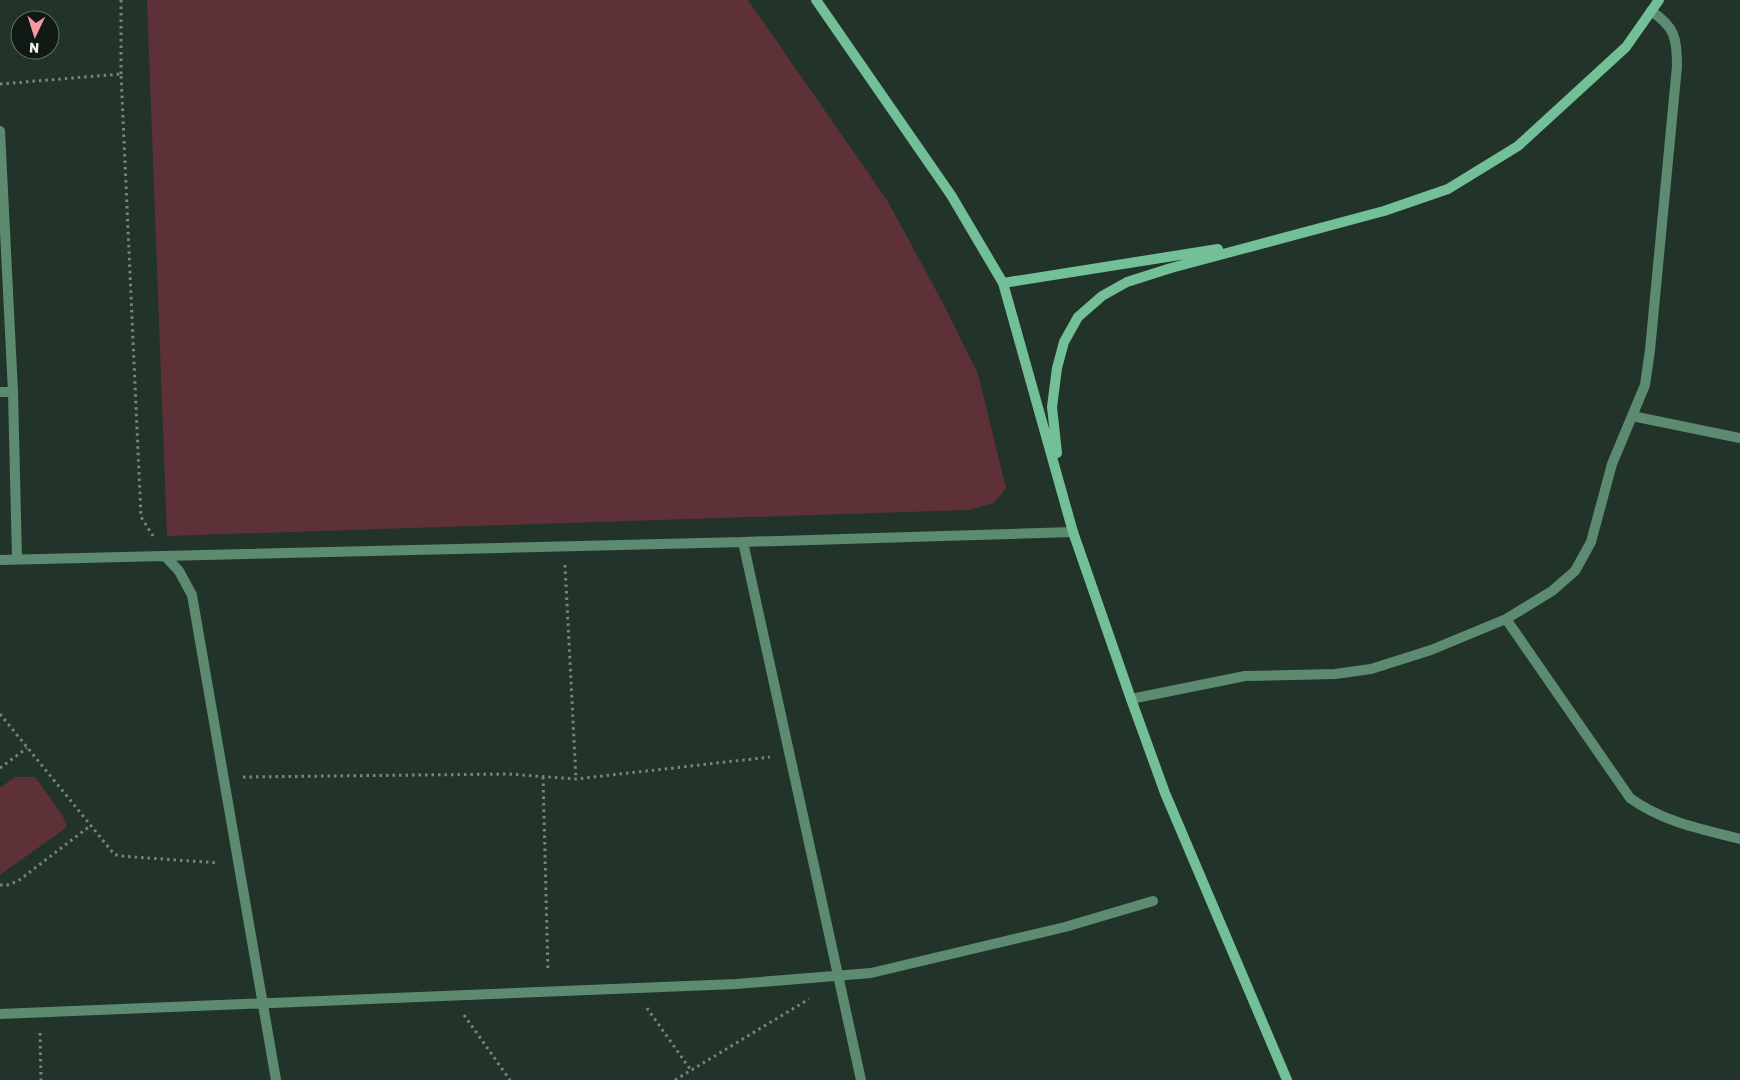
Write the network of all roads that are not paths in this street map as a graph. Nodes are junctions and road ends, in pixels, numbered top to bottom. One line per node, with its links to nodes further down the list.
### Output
1 (816, 0): 6 (street)
2 (1659, 0): 3 (street)
3 (1651, 11): 5 (street); 9 (street)
4 (0, 131): 8 (street)
5 (1271, 241): 6 (street); 11 (street)
6 (1003, 283): 11 (street)
7 (0, 392): 8 (street)
8 (13, 392): 15 (street)
9 (1632, 416): 10 (street); 17 (street)
10 (1740, 438)
11 (1060, 478): 12 (street)
12 (1073, 532): 13 (street); 18 (street)
13 (743, 542): 14 (street); 21 (street)
14 (165, 556): 15 (street); 22 (street)
15 (16, 559): 16 (street)
16 (0, 560)
17 (1506, 619): 18 (street); 19 (street)
18 (1131, 698): 26 (street)
19 (1740, 839)
20 (1153, 901): 21 (street)
21 (838, 977): 22 (street); 25 (street)
22 (263, 1002): 23 (street); 24 (street)
23 (0, 1014)
24 (276, 1080)
25 (860, 1080)
26 (1287, 1080)

